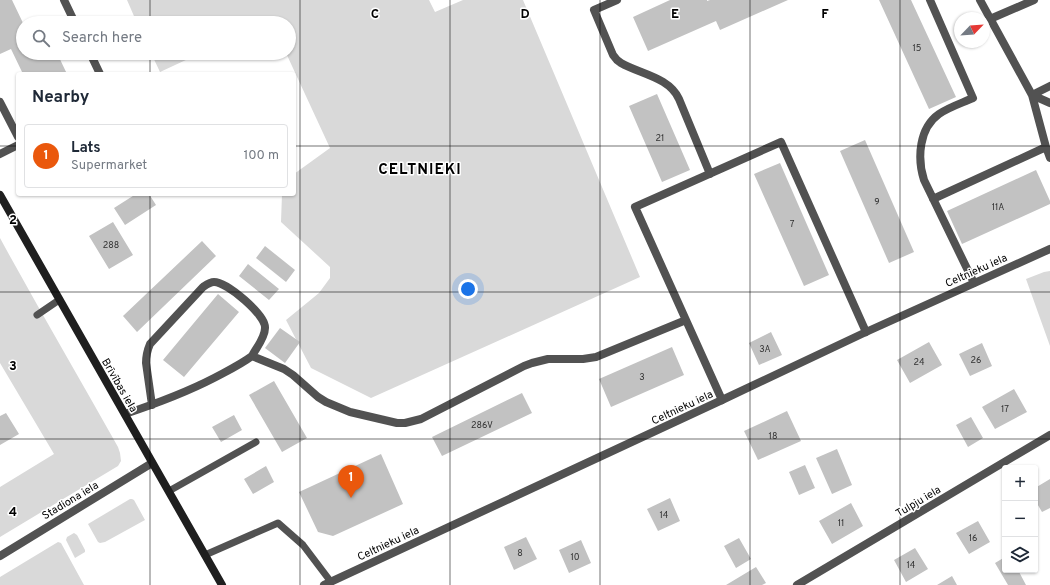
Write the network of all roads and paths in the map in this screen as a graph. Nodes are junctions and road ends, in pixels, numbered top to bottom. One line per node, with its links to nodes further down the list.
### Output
1 (64, 0): 7 (street)
2 (617, 0): 19 (street)
3 (930, 0): 21 (street)
4 (980, 0): 6 (street)
5 (1034, 0): 8 (street)
6 (986, 12)
7 (72, 16)
8 (990, 19): 12 (street)
9 (93, 60): 10 (street)
10 (99, 72)
11 (1050, 86): 12 (street)
12 (1032, 94): 14 (street); 18 (street)
13 (0, 102): 15 (street)
14 (1050, 103)
15 (16, 133)
16 (16, 146): 17 (street)
17 (0, 154)
18 (1049, 154): 21 (street)
19 (710, 174): 26 (street); 27 (street)
20 (0, 195): 24 (main road, Brīvības iela)
21 (933, 199): 23 (street)
22 (1050, 249): 23 (street, Celtnieku iela)
23 (974, 283): 27 (street, Celtnieku iela)
24 (59, 300): 25 (lane); 31 (main road, Brīvības iela)
25 (37, 315)
26 (686, 320): 28 (street); 29 (street)
27 (866, 332): 29 (street, Celtnieku iela)
28 (252, 356): 30 (street); 30 (street)
29 (722, 400): 38 (street, Celtnieku iela)
30 (152, 405): 31 (street)
31 (125, 414): 34 (main road, Brīvības iela)
32 (1050, 435): 40 (street, Tulpju iela)
33 (256, 442): 35 (lane)
34 (152, 462): 35 (main road, Brīvības iela); 37 (street, Stadiona iela)
35 (169, 491): 36 (main road, Brīvības iela)
36 (205, 555): 38 (lane); 39 (main road, Brīvības iela)
37 (0, 556)
38 (327, 583)
39 (222, 585)
40 (797, 585)

